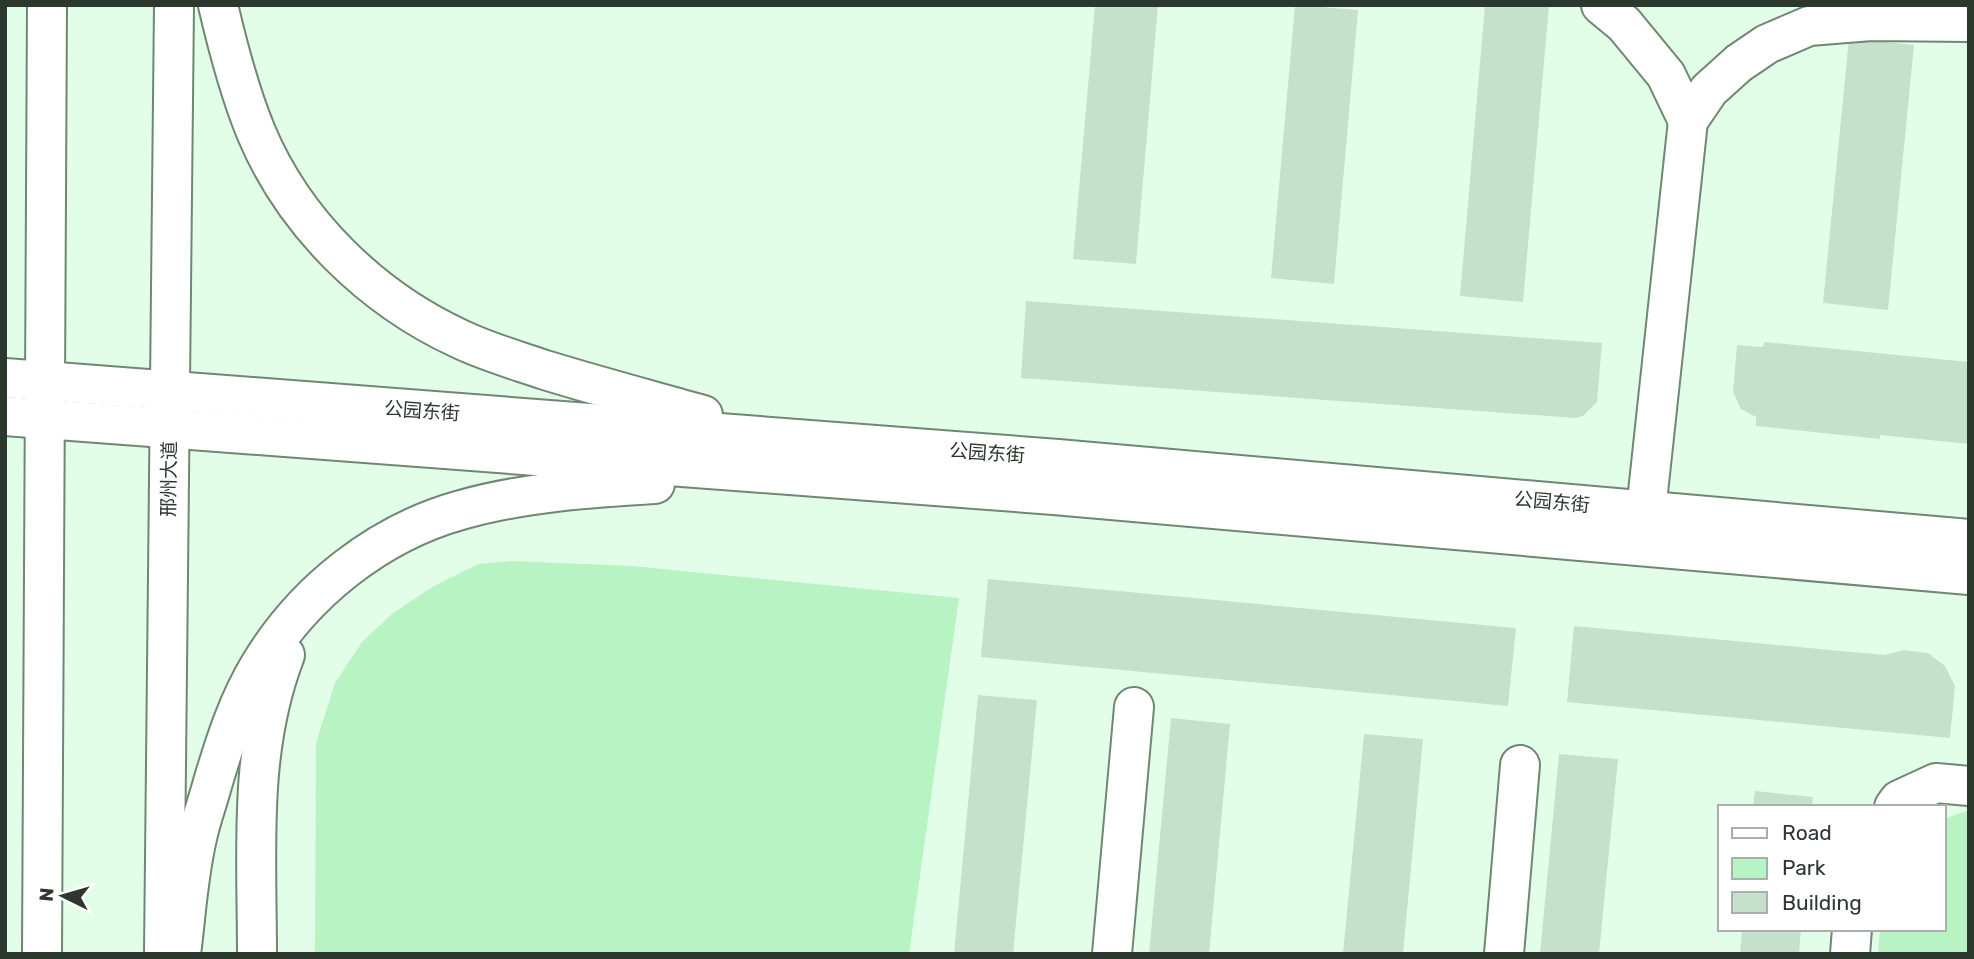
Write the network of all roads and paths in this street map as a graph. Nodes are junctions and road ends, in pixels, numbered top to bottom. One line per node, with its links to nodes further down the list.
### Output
1 (47, 5): 8 (street)
2 (174, 5): 9 (street, 邢州大道)
3 (218, 5): 11 (street)
4 (1601, 5): 6 (street)
5 (1969, 22): 6 (street)
6 (1688, 121): 13 (street)
7 (5, 378): 8 (street, 公园东街)
8 (45, 400): 9 (street, 公园东街); 10 (street, 公园东街); 22 (street)
9 (170, 410): 11 (street, 公园东街); 12 (street, 公园东街); 23 (street, 邢州大道)
10 (5, 416)
11 (782, 438): 13 (street, 公园东街)
12 (793, 475): 15 (street, 公园东街); 16 (street)
13 (1646, 511): 14 (street, 公园东街)
14 (1969, 539)
15 (1969, 575)
16 (302, 610): 24 (street); 25 (street)
17 (1134, 706): 26 (street)
18 (1520, 765): 27 (street)
19 (1969, 786): 20 (street)
20 (1895, 805)
21 (1852, 931): 28 (street)
22 (42, 954)
23 (164, 954)
24 (181, 954)
25 (257, 954)
26 (1112, 954)
27 (1504, 954)
28 (1850, 954)

